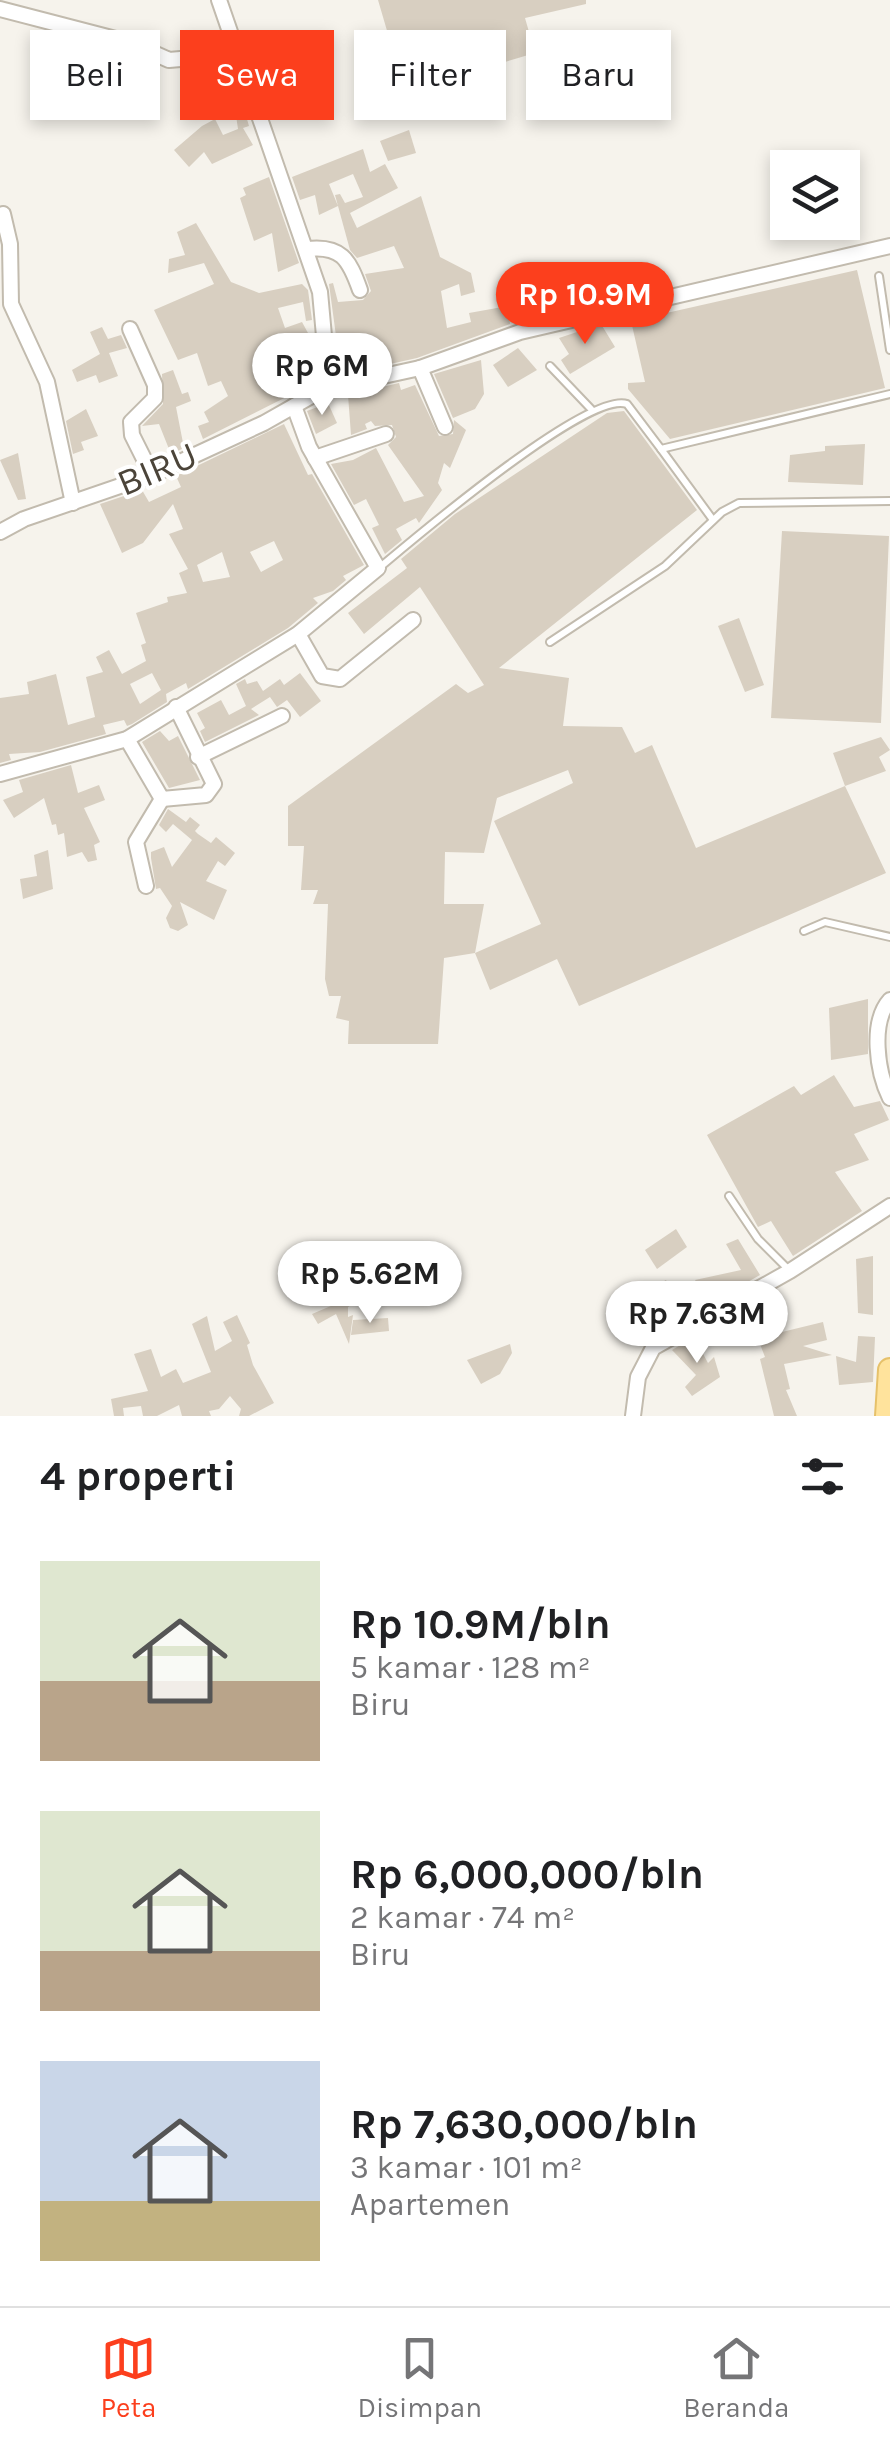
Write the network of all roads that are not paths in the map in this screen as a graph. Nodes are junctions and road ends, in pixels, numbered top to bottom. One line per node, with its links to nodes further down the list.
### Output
1 (219, 0): 3 (street)
2 (0, 9): 4 (street)
3 (230, 30)
4 (180, 59)
5 (261, 120): 8 (street)
6 (3, 214): 26 (street)
7 (890, 246): 15 (street, BIRU)
8 (307, 249): 10 (street); 16 (street)
9 (879, 276): 11 (lane)
10 (360, 290)
11 (887, 312): 13 (lane)
12 (130, 329): 24 (street)
13 (890, 350)
14 (550, 366): 19 (lane)
15 (420, 368): 16 (street, BIRU); 20 (street)
16 (324, 389): 18 (street, BIRU)
17 (890, 394): 22 (lane)
18 (294, 406): 23 (street); 24 (street, BIRU)
19 (591, 410): 22 (lane); 29 (lane)
20 (444, 428)
21 (386, 434): 23 (street)
22 (661, 449): 27 (lane)
23 (315, 458): 29 (street)
24 (152, 475): 26 (street, BIRU)
25 (890, 501): 27 (lane)
26 (73, 503): 28 (street, BIRU)
27 (713, 520): 32 (lane)
28 (0, 532)
29 (378, 568): 31 (street)
30 (413, 620): 31 (street)
31 (298, 634): 33 (street)
32 (550, 642)
33 (176, 707): 35 (street); 36 (street)
34 (282, 716): 36 (street)
35 (128, 739): 37 (street); 38 (street)
36 (198, 757): 38 (street)
37 (0, 774)
38 (162, 799): 39 (street)
39 (146, 886)
40 (804, 931): 41 (lane)
41 (890, 937)
42 (890, 1000): 43 (street)
43 (890, 1098)
44 (729, 1196): 46 (lane)
45 (890, 1206): 46 (street)
46 (790, 1270): 48 (street)
47 (890, 1383): 49 (main road)
48 (633, 1416)
49 (887, 1416)

